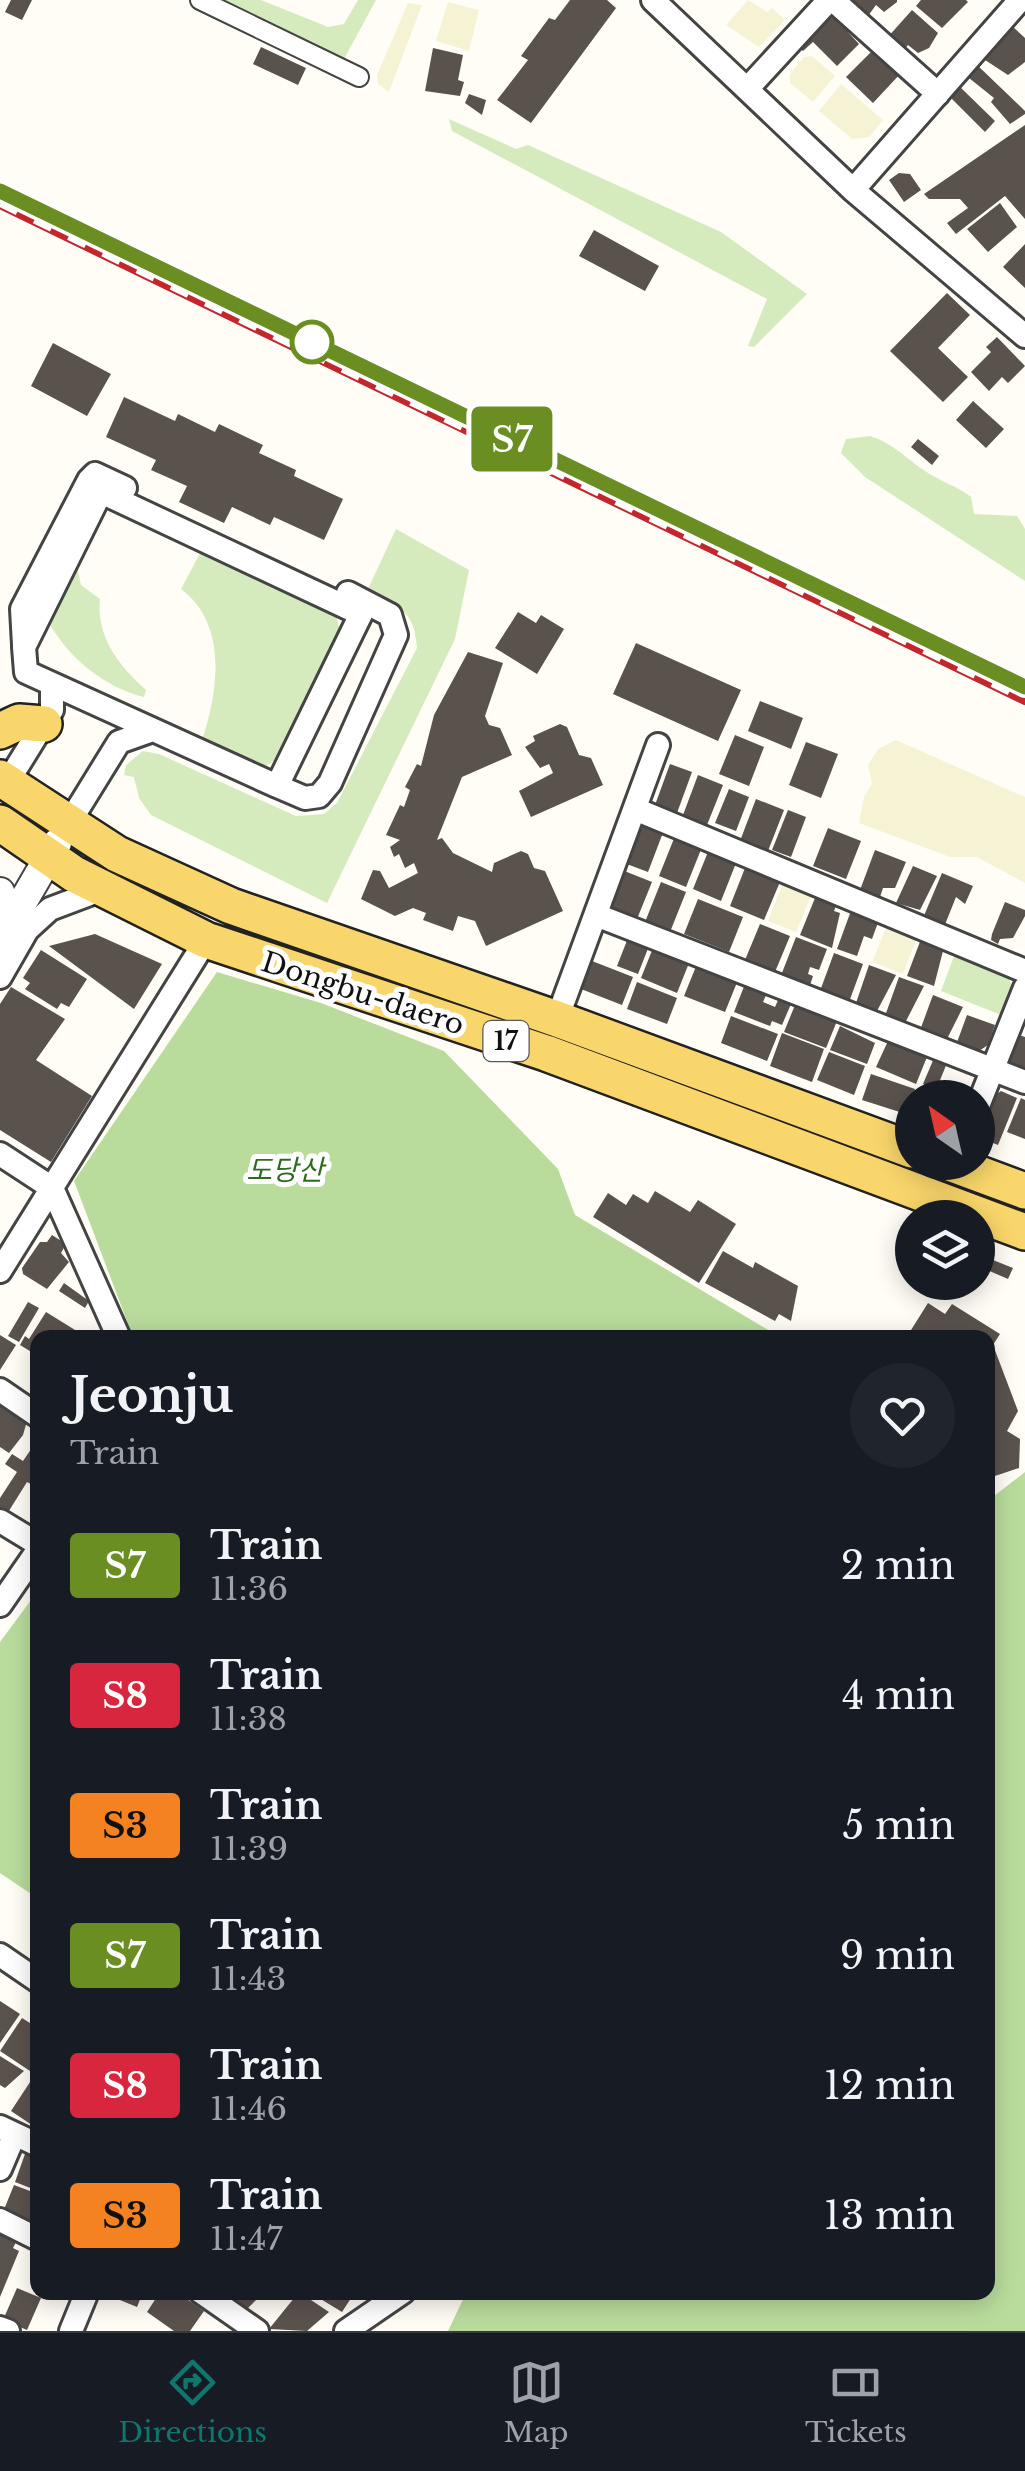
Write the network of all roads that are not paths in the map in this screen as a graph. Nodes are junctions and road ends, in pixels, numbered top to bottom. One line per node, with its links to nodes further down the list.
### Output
1 (200, 0): 5 (street)
2 (653, 0): 6 (street)
3 (831, 0): 6 (street); 7 (street)
4 (1007, 4): 7 (street)
5 (359, 76)
6 (747, 89): 8 (street)
7 (938, 94): 8 (street)
8 (853, 190): 9 (street)
9 (1025, 336)
10 (24, 647): 11 (street); 17 (street); 17 (street)
11 (52, 685): 12 (street); 14 (street)
12 (44, 724): 13 (main road); 16 (street)
13 (0, 731)
14 (150, 731): 17 (street); 20 (street)
15 (658, 745): 18 (street)
16 (2, 785): 20 (main road, Dongbu-daero / 17)
17 (277, 786)
18 (636, 809): 24 (street); 27 (street)
19 (0, 823): 21 (main road, Dongbu-daero / 17)
20 (69, 823): 21 (street); 30 (main road, Dongbu-daero / 17)
21 (49, 858): 22 (main road, Dongbu-daero / 17); 25 (street)
22 (103, 889): 26 (main road, Dongbu-daero / 17); 28 (street)
23 (0, 892): 25 (street)
24 (596, 915): 30 (street); 31 (street)
25 (7, 930)
26 (206, 940): 37 (street); 39 (main road, Dongbu-daero / 17)
27 (1025, 972)
28 (0, 977)
29 (1025, 988): 31 (street)
30 (557, 1018): 34 (main road, Dongbu-daero / 17)
31 (992, 1069): 32 (street); 33 (street)
32 (988, 1080)
33 (1025, 1082)
34 (895, 1144)
35 (0, 1154): 37 (street)
36 (995, 1179): 38 (main road)
37 (52, 1188): 40 (street); 41 (street)
38 (1025, 1191)
39 (1025, 1232)
40 (0, 1270)
41 (116, 1330)
42 (0, 1390): 43 (street)
43 (30, 1411)
44 (0, 1521): 45 (street)
45 (30, 1542)
46 (30, 1559): 47 (street)
47 (0, 1606)
48 (0, 1955): 49 (street)
49 (30, 1976)
50 (7, 2132): 51 (street)
51 (0, 2169)
52 (0, 2220): 53 (street)
53 (30, 2235)
54 (85, 2300): 59 (street)
55 (212, 2300): 60 (street)
56 (391, 2300): 61 (street)
57 (0, 2328): 58 (street)
58 (8, 2331)
59 (71, 2331)
60 (257, 2331)
61 (346, 2331)

